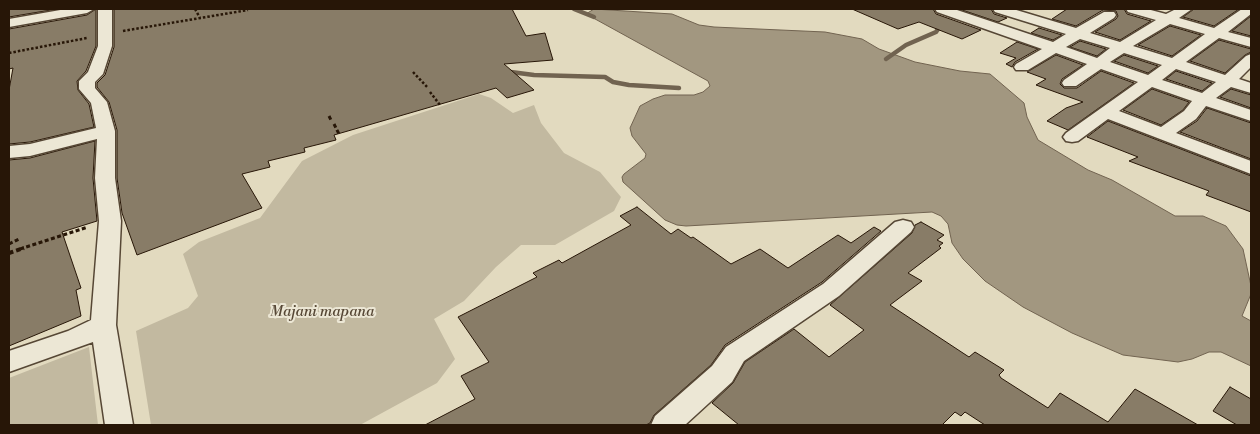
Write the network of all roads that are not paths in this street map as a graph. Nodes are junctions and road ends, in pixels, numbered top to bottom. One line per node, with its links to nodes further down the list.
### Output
1 (87, 9): 13 (street)
2 (104, 9): 30 (street)
3 (942, 9): 14 (street)
4 (970, 9): 11 (street)
5 (1000, 9): 11 (street)
6 (1133, 9): 12 (street)
7 (1186, 9): 12 (street)
8 (1226, 9): 10 (street)
9 (1116, 11): 16 (street)
10 (1247, 11): 15 (street)
11 (1032, 18): 14 (street); 16 (street); 16 (street)
12 (1168, 19): 15 (street); 17 (street)
13 (9, 23)
14 (1009, 33): 16 (street)
15 (1216, 33): 18 (street); 20 (street)
16 (1072, 37): 17 (street); 21 (street); 22 (street)
17 (1128, 43): 20 (street); 21 (street)
18 (1251, 43)
19 (1251, 59): 23 (street)
20 (1179, 60): 23 (street); 24 (street)
21 (1099, 64): 24 (street); 25 (street)
22 (1022, 67)
23 (1239, 77): 26 (street); 27 (street)
24 (1149, 81): 27 (street); 28 (street)
25 (1070, 83)
26 (1251, 88)
27 (1204, 100): 29 (street); 31 (street)
28 (1106, 112): 31 (street); 32 (street)
29 (1251, 116)
30 (106, 131): 33 (street); 36 (street)
31 (1163, 134): 34 (street)
32 (1072, 137)
33 (9, 152)
34 (1251, 168)
35 (902, 227): 38 (street)
36 (103, 325): 37 (street); 39 (street)
37 (9, 362)
38 (678, 421)
39 (119, 425)

